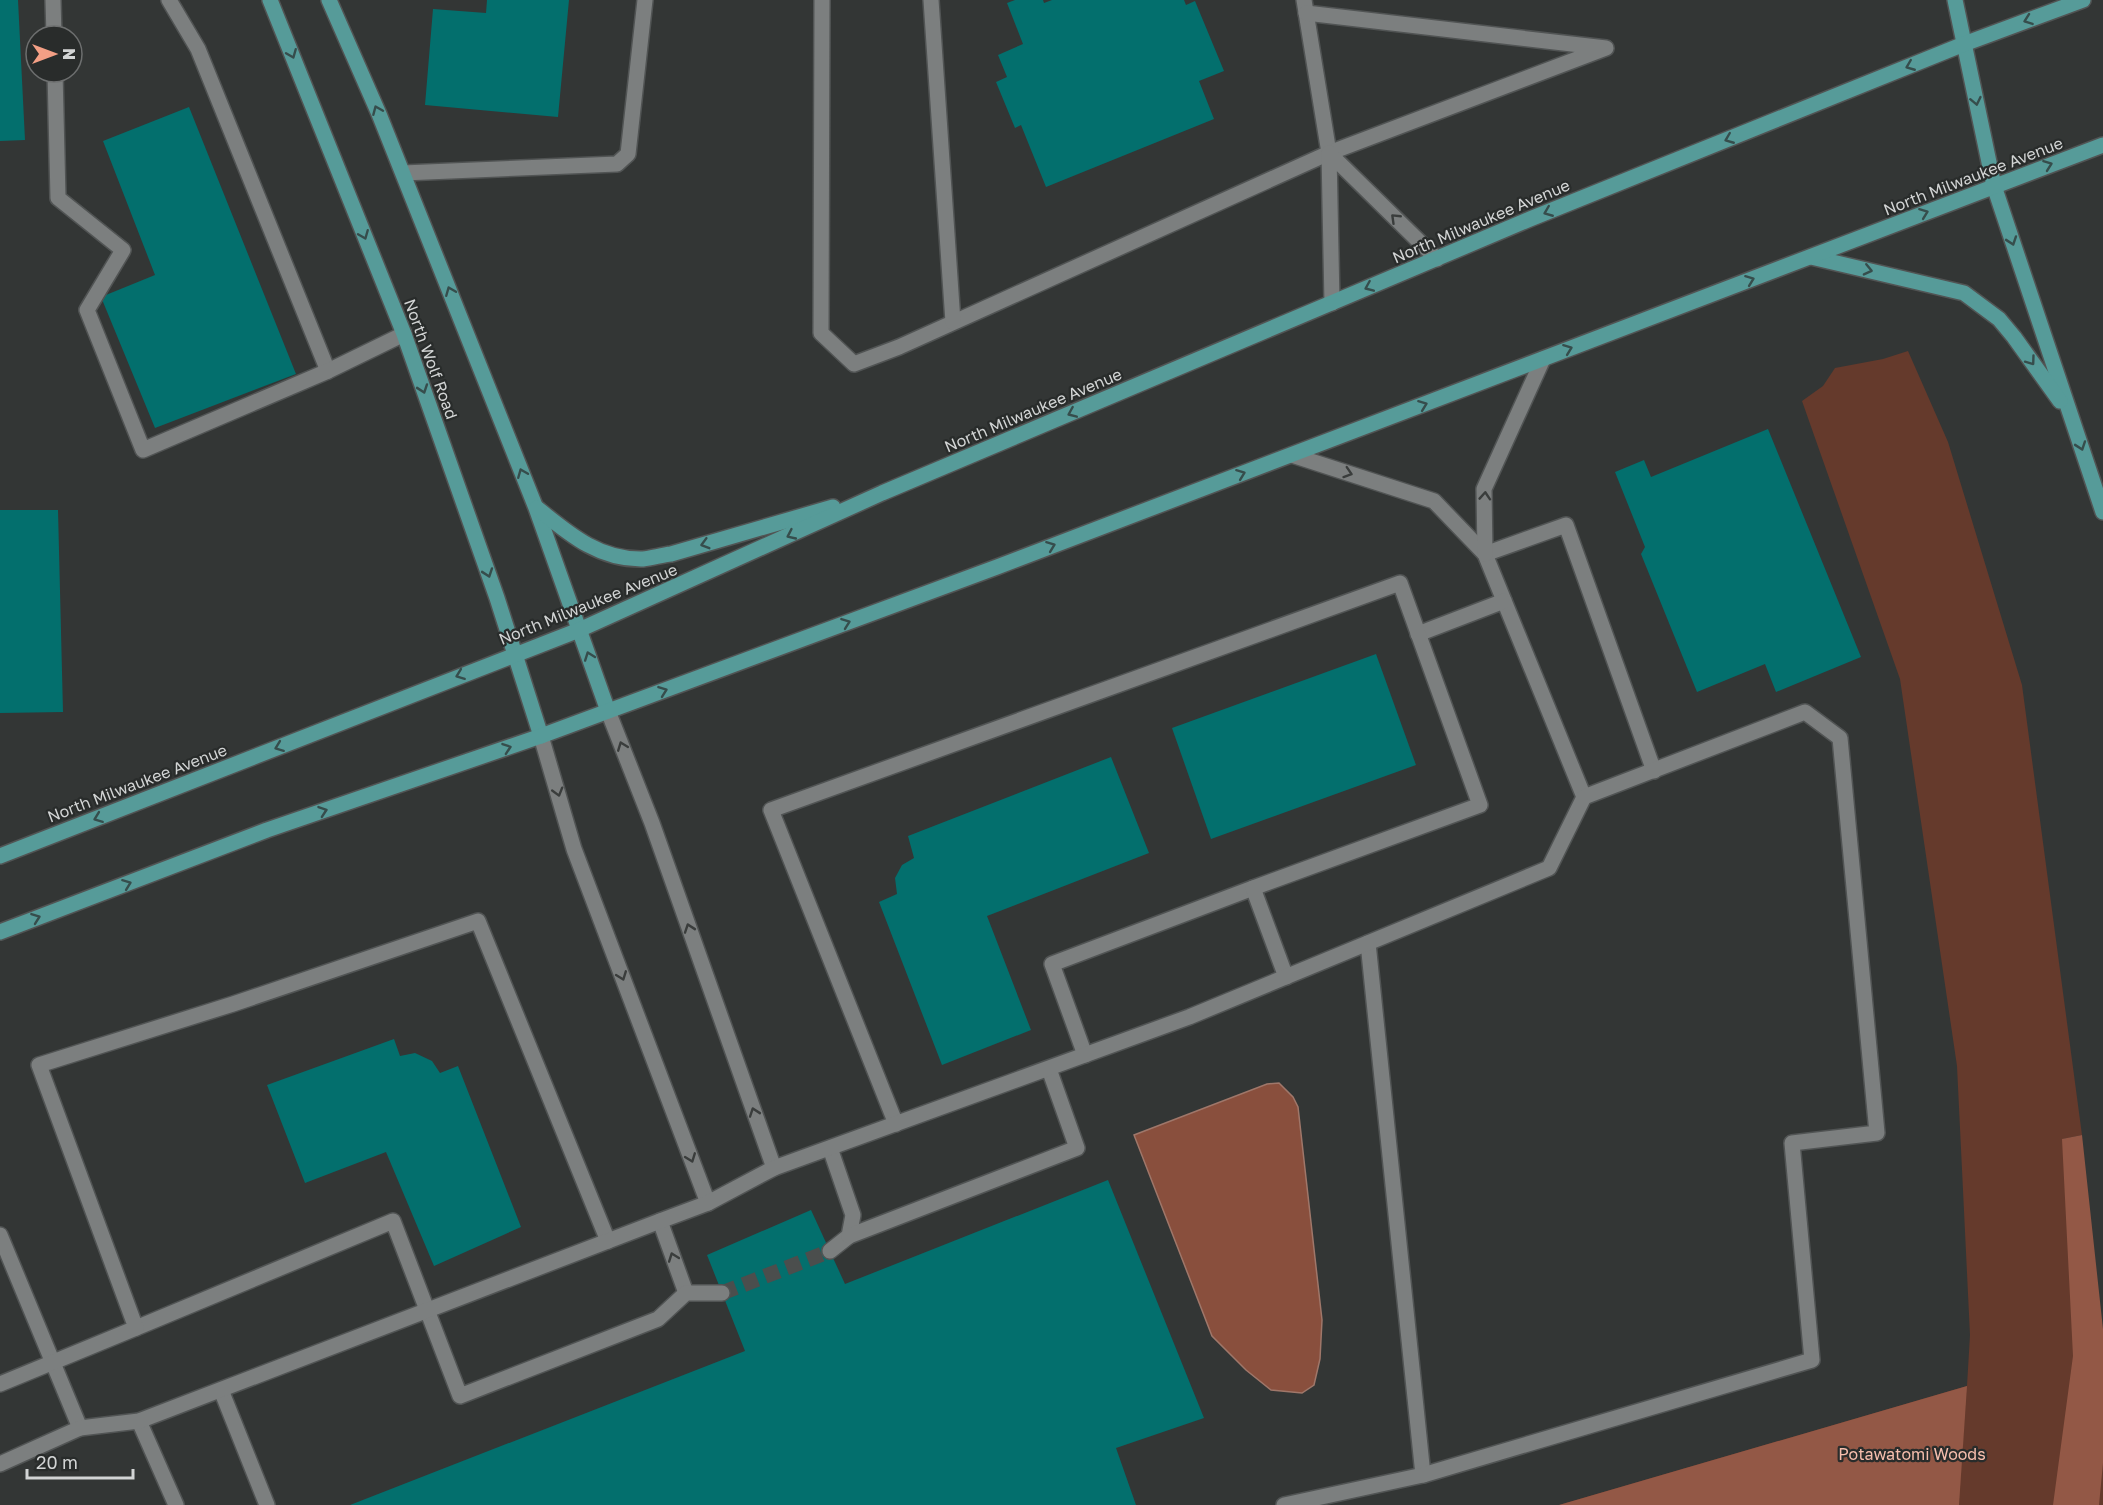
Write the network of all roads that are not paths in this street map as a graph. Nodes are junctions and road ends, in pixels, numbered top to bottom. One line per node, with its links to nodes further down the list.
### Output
1 (53, 0): 11 (street)
2 (169, 0): 24 (street)
3 (270, 0): 22 (main road, North Wolf Road, one-way to 22)
4 (329, 0): 16 (main road, one-way to 4)
5 (645, 0): 16 (street)
6 (822, 0): 21 (street)
7 (932, 0): 21 (street)
8 (1955, 0): 12 (main road)
9 (2083, 0): 12 (main road, North Milwaukee Avenue, one-way to 12)
10 (1305, 6): 15 (street); 15 (street)
11 (54, 24)
12 (1964, 44): 17 (main road, one-way to 17); 19 (main road, North Milwaukee Avenue, one-way to 19)
13 (55, 84): 24 (street)
14 (2103, 145): 17 (main road, North Milwaukee Avenue, one-way to 14)
15 (1329, 153): 19 (street, one-way to 15); 20 (street); 21 (street)
16 (403, 173): 28 (main road, one-way to 16)
17 (1994, 186): 18 (main road, North Milwaukee Avenue, one-way to 17); 25 (main road, one-way to 25)
18 (1811, 257): 23 (main road, North Milwaukee Avenue, one-way to 18); 25 (main road, one-way to 25)
19 (1437, 259): 20 (main road, North Milwaukee Avenue, one-way to 20)
20 (1332, 303): 27 (main road, North Milwaukee Avenue, one-way to 27)
21 (953, 322)
22 (404, 334): 24 (street); 34 (main road, North Wolf Road, one-way to 34)
23 (1543, 359): 26 (main road, North Milwaukee Avenue, one-way to 23); 30 (street, one-way to 23)
24 (328, 371)
25 (2071, 415): 29 (main road, one-way to 29)
26 (1292, 455): 30 (street, one-way to 30); 35 (main road, North Milwaukee Avenue, one-way to 26)
27 (882, 493): 28 (main road, one-way to 28); 32 (main road, North Milwaukee Avenue, one-way to 32)
28 (536, 508): 32 (main road)
29 (2103, 512)
30 (1485, 554): 31 (street); 37 (street)
31 (1504, 601): 33 (street); 38 (street)
32 (579, 630): 34 (main road, North Milwaukee Avenue); 35 (main road, one-way to 32)
33 (1418, 634): 40 (street); 46 (street)
34 (515, 654): 36 (main road, North Wolf Road); 39 (main road, North Milwaukee Avenue, one-way to 39)
35 (608, 711): 36 (main road, North Milwaukee Avenue); 48 (street, one-way to 35)
36 (542, 735): 41 (main road, North Milwaukee Avenue, one-way to 36); 49 (street, one-way to 49)
37 (1654, 771): 38 (street); 65 (street)
38 (1584, 798): 42 (street)
39 (0, 856)
40 (1253, 888): 43 (street); 44 (street)
41 (0, 932)
42 (1368, 943): 43 (street); 65 (street)
43 (1286, 977): 44 (street)
44 (1085, 1055): 45 (street)
45 (1049, 1069): 46 (street); 52 (street)
46 (896, 1124): 47 (street)
47 (830, 1148): 48 (street); 52 (street)
48 (774, 1168): 49 (street)
49 (708, 1203): 50 (street)
50 (660, 1221): 53 (street); 55 (street, one-way to 50)
51 (0, 1235): 59 (street)
52 (849, 1236): 54 (street)
53 (608, 1241): 57 (street); 58 (street)
54 (830, 1251)
55 (686, 1293): 56 (street); 57 (street)
56 (722, 1293)
57 (427, 1311): 58 (street); 61 (street)
58 (136, 1328): 59 (street)
59 (52, 1361): 60 (street); 63 (street)
60 (0, 1384)
61 (221, 1390): 62 (street); 67 (street)
62 (139, 1421): 63 (street); 66 (street)
63 (80, 1428): 64 (street)
64 (0, 1464)
65 (1423, 1475): 68 (street)
66 (176, 1505)
67 (267, 1505)
68 (1284, 1505)

